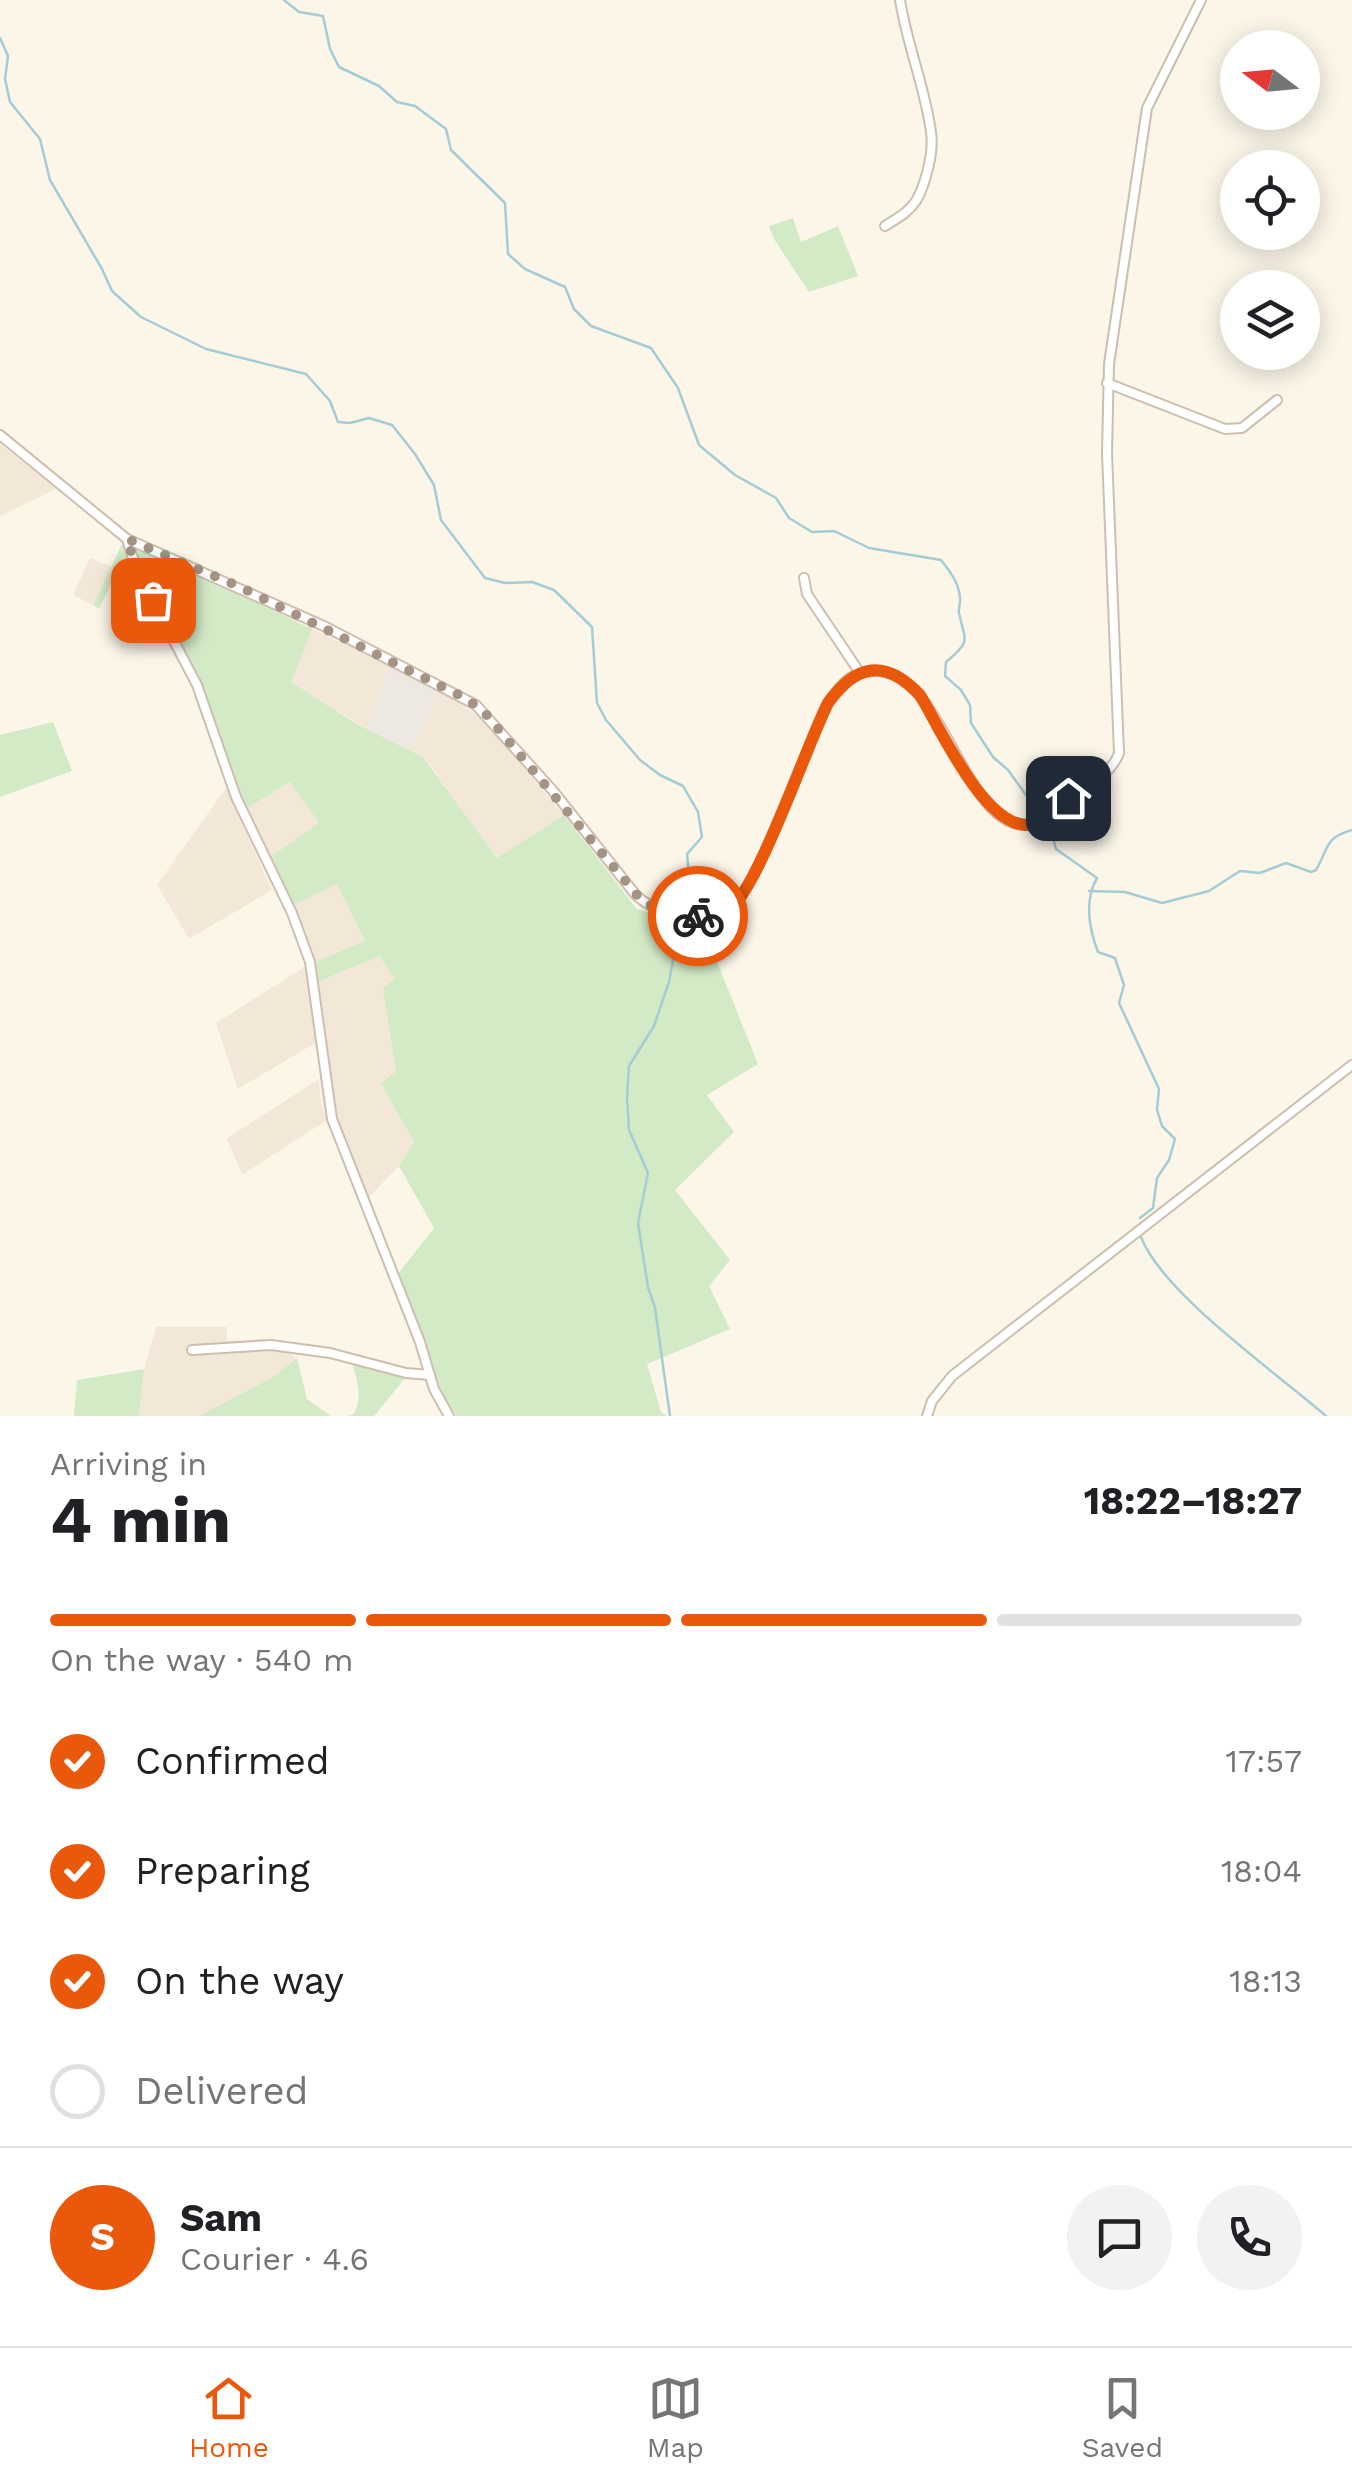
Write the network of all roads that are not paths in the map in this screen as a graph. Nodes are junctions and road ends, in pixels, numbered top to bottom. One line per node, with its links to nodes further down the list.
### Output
1 (900, 0): 3 (street)
2 (1201, 0): 4 (street)
3 (885, 226)
4 (1107, 384): 5 (street); 9 (street)
5 (1276, 400)
6 (0, 435): 7 (street)
7 (127, 539): 9 (street); 12 (street)
8 (804, 578): 9 (street)
9 (860, 673)
10 (1352, 1065): 14 (street)
11 (192, 1350): 12 (street)
12 (430, 1375): 13 (street)
13 (449, 1416)
14 (927, 1416)

